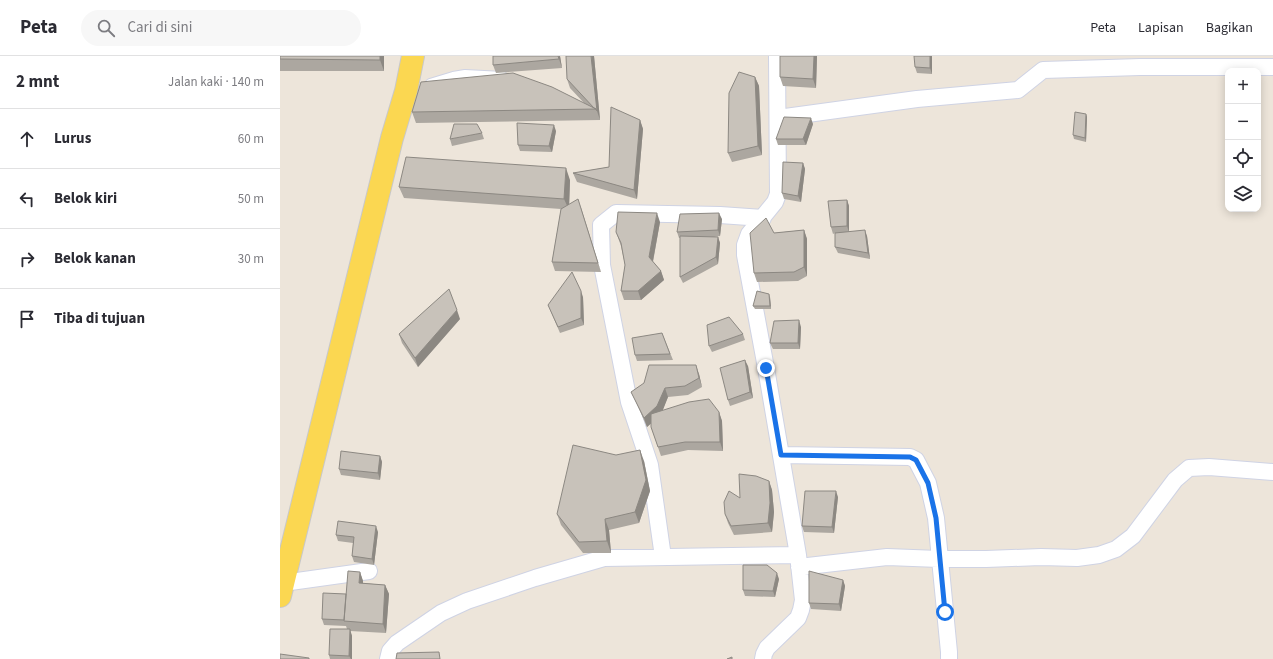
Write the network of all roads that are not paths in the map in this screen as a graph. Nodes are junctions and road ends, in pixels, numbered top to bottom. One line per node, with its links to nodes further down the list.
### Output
1 (413, 56): 6 (main road)
2 (777, 56): 7 (street)
3 (1044, 63): 4 (street); 7 (street)
4 (1273, 67)
5 (513, 78): 6 (lane)
6 (413, 89): 15 (main road)
7 (778, 118): 8 (street)
8 (763, 218): 9 (street); 11 (street)
9 (781, 455): 12 (street); 13 (street)
10 (1273, 472): 12 (street)
11 (663, 557): 13 (street); 16 (street)
12 (940, 559): 13 (street); 18 (street)
13 (799, 561): 17 (street)
14 (369, 571): 15 (street)
15 (282, 590)
16 (388, 659)
17 (763, 659)
18 (949, 659)

